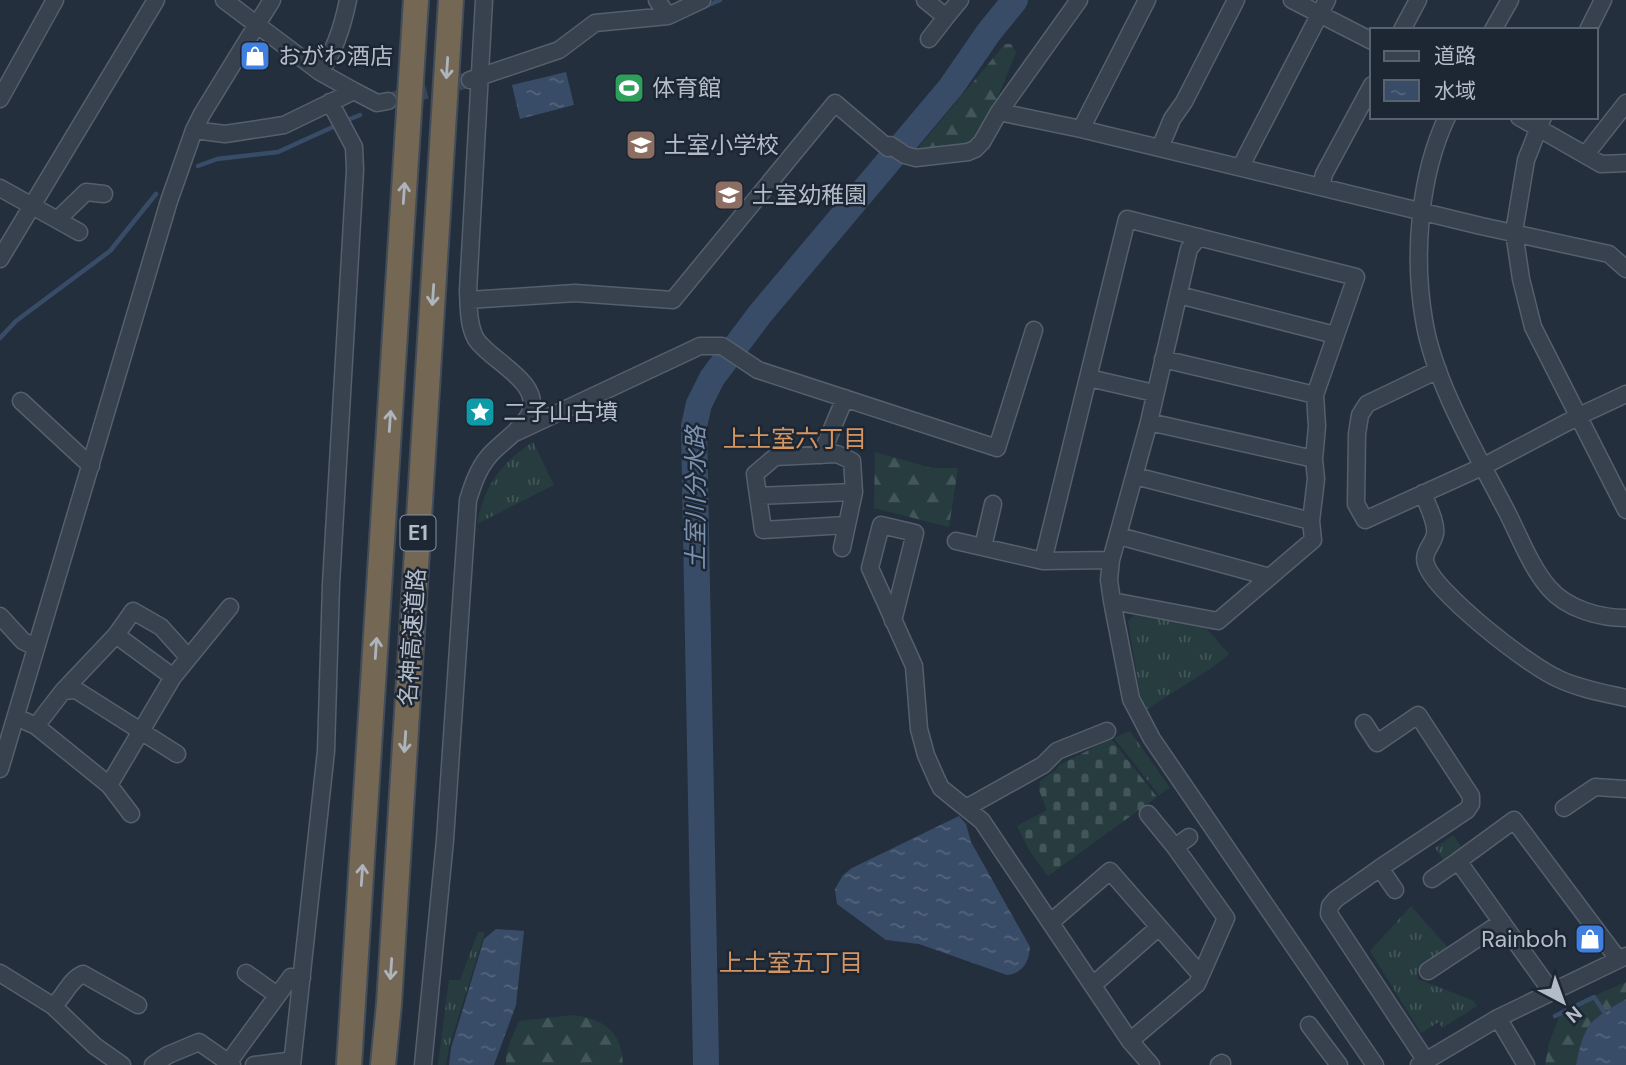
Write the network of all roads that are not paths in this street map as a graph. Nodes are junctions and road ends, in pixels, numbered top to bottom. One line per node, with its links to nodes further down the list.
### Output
1 (55, 0): 33 (street)
2 (156, 0): 49 (street)
3 (223, 0): 23 (street)
4 (272, 0): 23 (street)
5 (348, 0): 29 (street)
6 (416, 0): 145 (highway, 名神高速道路 / E1, one-way to 6)
7 (451, 0): 146 (highway, 名神高速道路 / E1, one-way to 146)
8 (484, 0): 30 (street)
9 (657, 0): 21 (street)
10 (702, 0): 21 (street)
11 (925, 0): 22 (street)
12 (960, 0): 22 (street)
13 (1079, 0): 37 (street)
14 (1147, 0): 40 (street)
15 (1236, 0): 42 (street)
16 (1292, 0): 20 (street)
17 (1418, 0): 24 (street)
18 (1510, 0): 25 (street)
19 (1603, 0): 26 (street)
20 (1323, 7): 28 (street); 45 (street)
21 (668, 16): 30 (street)
22 (946, 17): 27 (street)
23 (256, 24): 29 (street); 41 (street)
24 (1403, 28)
25 (1494, 28)
26 (1589, 28)
27 (929, 39)
28 (1370, 40)
29 (320, 72): 32 (street)
30 (473, 79): 58 (street)
31 (1370, 89): 46 (street)
32 (354, 92): 34 (street); 36 (street)
33 (0, 99)
34 (388, 101)
35 (1626, 103): 43 (street)
36 (331, 105): 41 (street); 130 (street)
37 (999, 112): 40 (street); 58 (street)
38 (1446, 119): 50 (street)
39 (1540, 122): 43 (street); 53 (street)
40 (1081, 129): 42 (street)
41 (194, 130): 74 (street)
42 (1160, 148): 45 (street)
43 (1586, 154): 44 (street)
44 (1626, 163)
45 (1241, 166): 46 (street)
46 (1321, 187): 50 (street)
47 (0, 188): 49 (street)
48 (104, 194): 51 (street)
49 (33, 206): 51 (street); 55 (street)
50 (1422, 212): 53 (street); 62 (street)
51 (58, 219): 52 (street)
52 (79, 232)
53 (1514, 232): 56 (street); 69 (street)
54 (1199, 237): 57 (street); 60 (street); 63 (street)
55 (0, 259)
56 (1626, 268)
57 (1179, 295): 60 (street); 61 (street)
58 (469, 300): 71 (street)
59 (1034, 330): 67 (street)
60 (1335, 335): 66 (street)
61 (1163, 359): 64 (street); 66 (street)
62 (1438, 370): 75 (street); 78 (street)
63 (1089, 378): 64 (street); 89 (street)
64 (1154, 393): 70 (street)
65 (1626, 394): 69 (street)
66 (1315, 396): 73 (street)
67 (845, 398): 71 (street); 72 (street)
68 (21, 401): 74 (street)
69 (1579, 416): 75 (street); 81 (street)
70 (1149, 422): 73 (street); 76 (street)
71 (512, 434): 147 (street)
72 (821, 455): 77 (street); 79 (street)
73 (1314, 459): 82 (street)
74 (91, 466): 97 (street)
75 (1484, 466): 78 (street); 94 (street)
76 (1135, 476): 82 (street); 84 (street)
77 (854, 492): 79 (street); 83 (street)
78 (1423, 493): 101 (street)
79 (758, 496): 83 (street)
80 (993, 504): 86 (street)
81 (1626, 510)
82 (1311, 521): 90 (street)
83 (846, 526): 87 (street)
84 (1119, 536): 88 (street); 90 (street)
85 (956, 541): 86 (street)
86 (983, 547): 89 (street)
87 (842, 548)
88 (1111, 560): 89 (street); 91 (street)
89 (1042, 561)
90 (1270, 577): 91 (street)
91 (1112, 601): 150 (street)
92 (230, 607): 98 (street)
93 (0, 616): 97 (street)
94 (1626, 618)
95 (893, 621): 95 (street); 112 (street)
96 (116, 635): 98 (street); 99 (street); 100 (street)
97 (35, 647): 102 (street)
98 (188, 657): 99 (street)
99 (173, 677): 106 (street)
100 (63, 691): 104 (street); 106 (street)
101 (1626, 698)
102 (16, 717): 104 (street); 107 (street)
103 (1364, 723): 119 (street)
104 (36, 726): 110 (street)
105 (1107, 730): 112 (street)
106 (142, 732): 108 (street); 110 (street)
107 (3, 750): 109 (street)
108 (177, 754)
109 (0, 769)
110 (109, 785): 114 (street)
111 (1626, 789): 113 (street)
112 (966, 808): 122 (street)
113 (1564, 808)
114 (131, 814)
115 (1148, 814): 117 (street)
116 (1189, 837): 117 (street)
117 (1175, 847): 129 (street)
118 (1458, 861): 120 (street); 123 (street); 125 (street)
119 (1380, 868): 121 (street); 139 (street)
120 (1432, 879)
121 (1395, 890)
122 (1051, 922): 124 (street); 131 (street)
123 (1502, 922): 126 (street); 132 (street)
124 (1159, 927): 129 (street); 131 (street)
125 (1622, 957): 132 (street)
126 (1428, 971)
127 (0, 973): 135 (street)
128 (246, 974): 133 (street)
129 (1201, 975): 138 (street)
130 (302, 978): 133 (street); 140 (street)
131 (1093, 985): 138 (street)
132 (1551, 991): 136 (street)
133 (278, 995): 141 (street)
134 (138, 1005): 135 (street)
135 (53, 1006): 142 (street)
136 (1498, 1018): 139 (street); 151 (street)
137 (1309, 1025): 149 (street)
138 (1130, 1041): 148 (street)
139 (1429, 1062)
140 (290, 1063): 144 (street)
141 (230, 1064): 143 (street)
142 (122, 1065)
143 (153, 1065)
144 (254, 1065)
145 (349, 1065)
146 (383, 1065)
147 (423, 1065)
148 (1151, 1065)
149 (1339, 1065)
150 (1375, 1065)
151 (1526, 1065)

